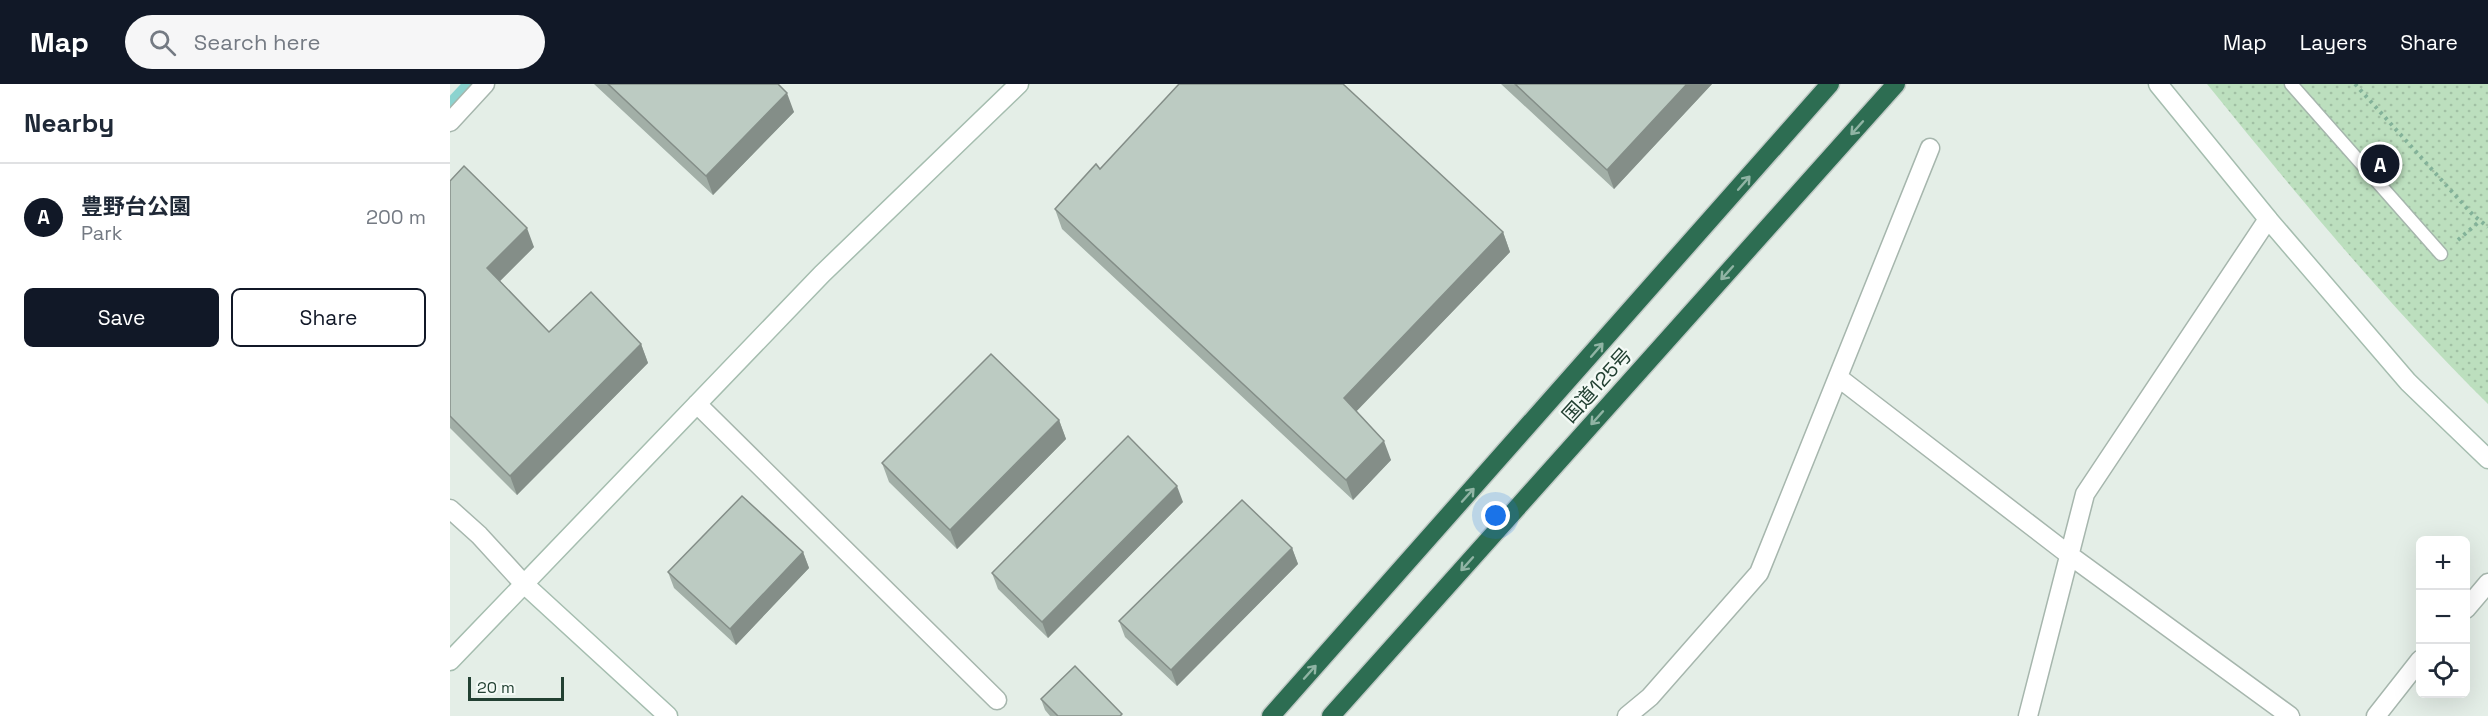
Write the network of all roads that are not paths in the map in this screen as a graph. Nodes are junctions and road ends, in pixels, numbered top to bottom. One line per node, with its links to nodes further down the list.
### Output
1 (485, 84): 7 (street)
2 (1019, 84): 12 (street)
3 (1830, 84): 23 (highway, 国道125号, one-way to 3)
4 (1896, 84): 24 (highway, 国道125号, one-way to 24)
5 (2158, 84): 9 (street)
6 (2291, 84): 10 (lane)
7 (450, 122)
8 (1930, 148): 11 (street)
9 (2268, 219): 13 (street); 15 (street)
10 (2441, 254)
11 (1839, 378): 15 (street); 25 (street)
12 (696, 404): 16 (street); 21 (street)
13 (2488, 459)
14 (450, 509): 16 (street)
15 (2068, 554): 26 (street); 27 (street)
16 (523, 583): 19 (street); 22 (street)
17 (2488, 583): 18 (street)
18 (2470, 604)
19 (450, 661)
20 (2416, 666): 28 (street)
21 (998, 700)
22 (668, 716)
23 (1271, 716)
24 (1331, 716)
25 (1627, 716)
26 (2028, 716)
27 (2290, 716)
28 (2376, 716)

